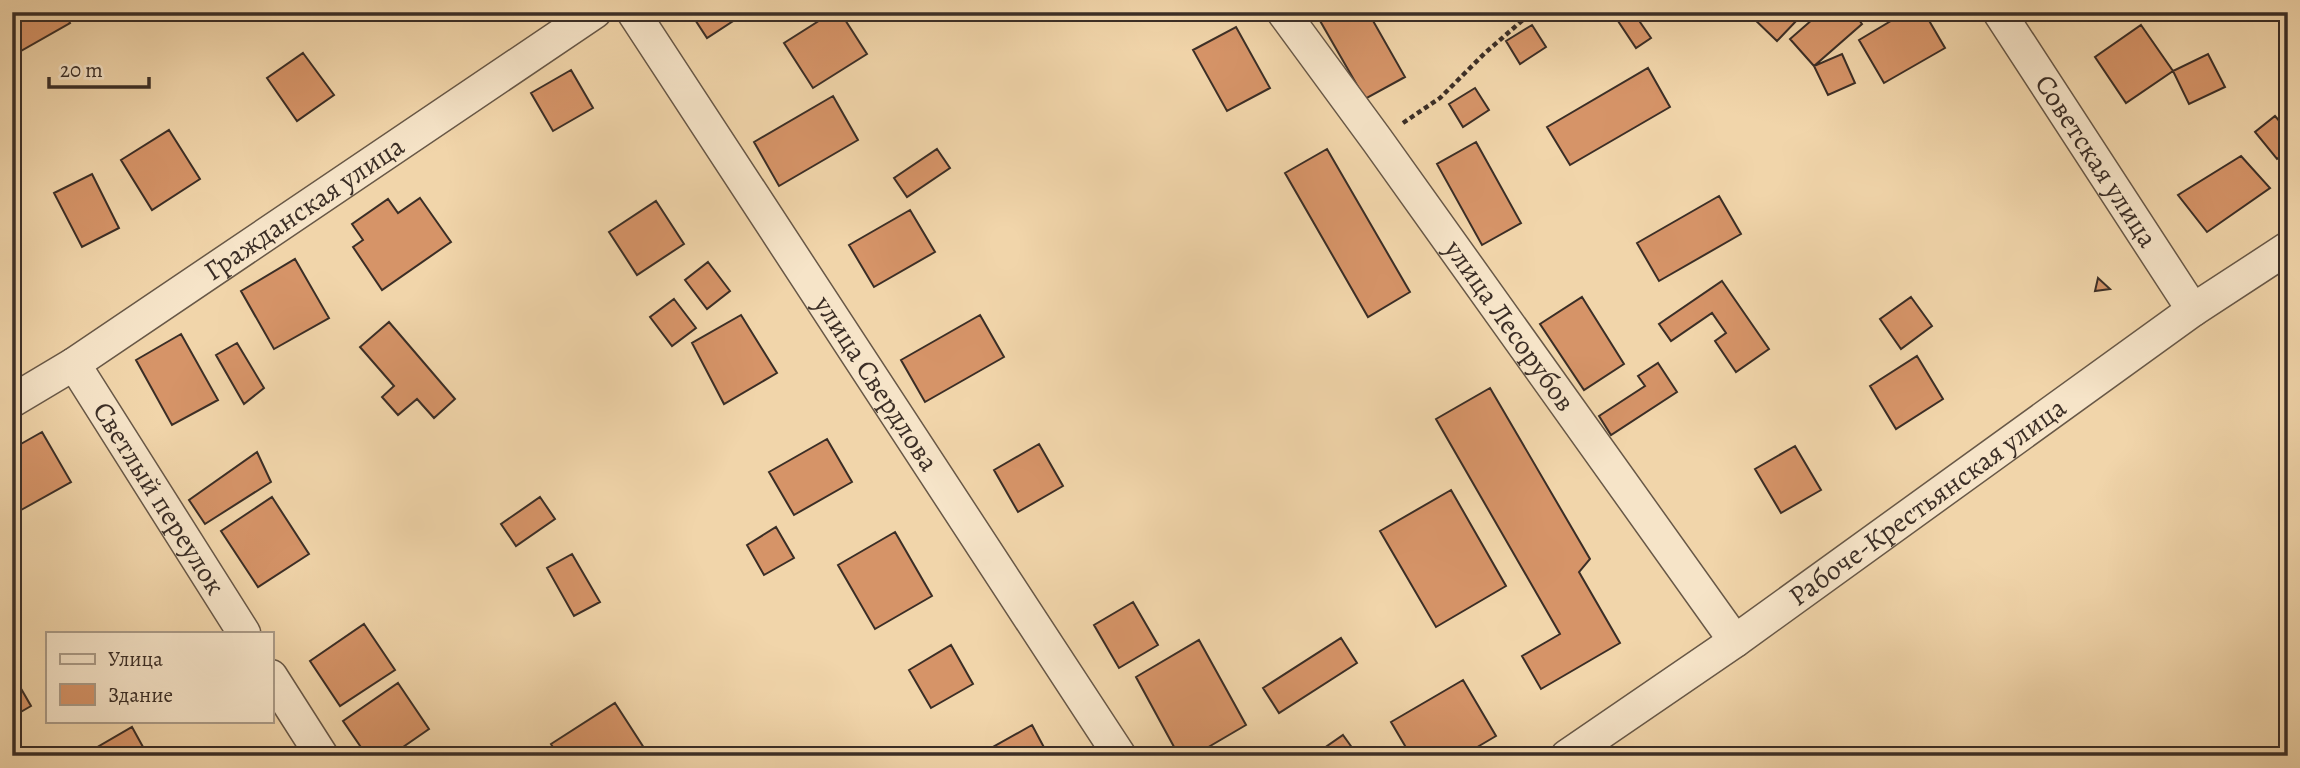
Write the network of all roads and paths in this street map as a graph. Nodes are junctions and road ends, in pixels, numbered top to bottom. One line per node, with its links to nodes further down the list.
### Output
1 (595, 12): 9 (street, Гражданская улица)
2 (633, 12): 15 (street, улица Свердлова)
3 (1283, 12): 6 (street, улица Лесорубов)
4 (1532, 12): 6 (path)
5 (1999, 12): 8 (street, Советская улица)
6 (1377, 140): 12 (street, улица Лесорубов)
7 (2288, 248): 8 (street, Рабоче-Крестьянская улица)
8 (2193, 310): 12 (street, Рабоче-Крестьянская улица)
9 (74, 364): 10 (street, Гражданская улица); 11 (street, Светлый переулок)
10 (12, 401)
11 (243, 632)
12 (1735, 641): 16 (street, Рабоче-Крестьянская улица)
13 (273, 679): 14 (street)
14 (322, 756)
15 (1121, 756)
16 (1567, 756)

